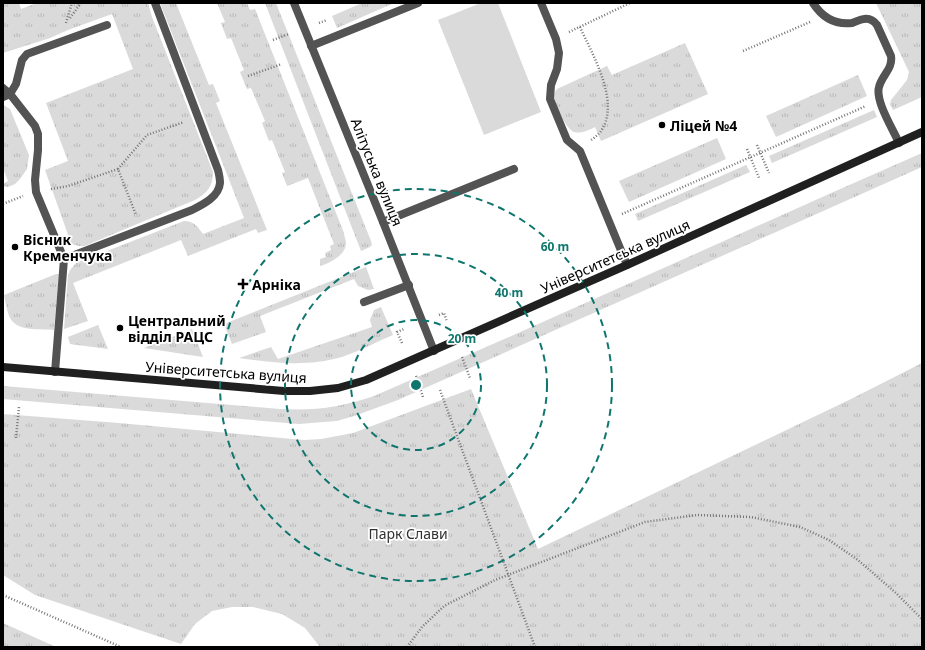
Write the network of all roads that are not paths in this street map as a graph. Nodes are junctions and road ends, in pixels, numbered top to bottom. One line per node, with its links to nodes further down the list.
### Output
1 (155, 3): 14 (street)
2 (294, 3): 7 (street, Алітуська вулиця)
3 (418, 3): 7 (street)
4 (541, 3): 15 (street)
5 (813, 3): 11 (street)
6 (107, 25): 9 (street)
7 (311, 46): 13 (street, Алітуська вулиця)
8 (3, 88): 9 (street)
9 (6, 96): 14 (street)
10 (922, 132): 11 (street, Університетська вулиця)
11 (899, 142): 15 (street, Університетська вулиця)
12 (514, 169): 13 (street)
13 (384, 222): 16 (street, Алітуська вулиця)
14 (64, 259): 20 (street)
15 (627, 265): 18 (street, Університетська вулиця)
16 (408, 285): 17 (street); 18 (street, Алітуська вулиця)
17 (364, 302)
18 (434, 351): 20 (street, Університетська вулиця)
19 (3, 367): 20 (street, Університетська вулиця)
20 (55, 372)

